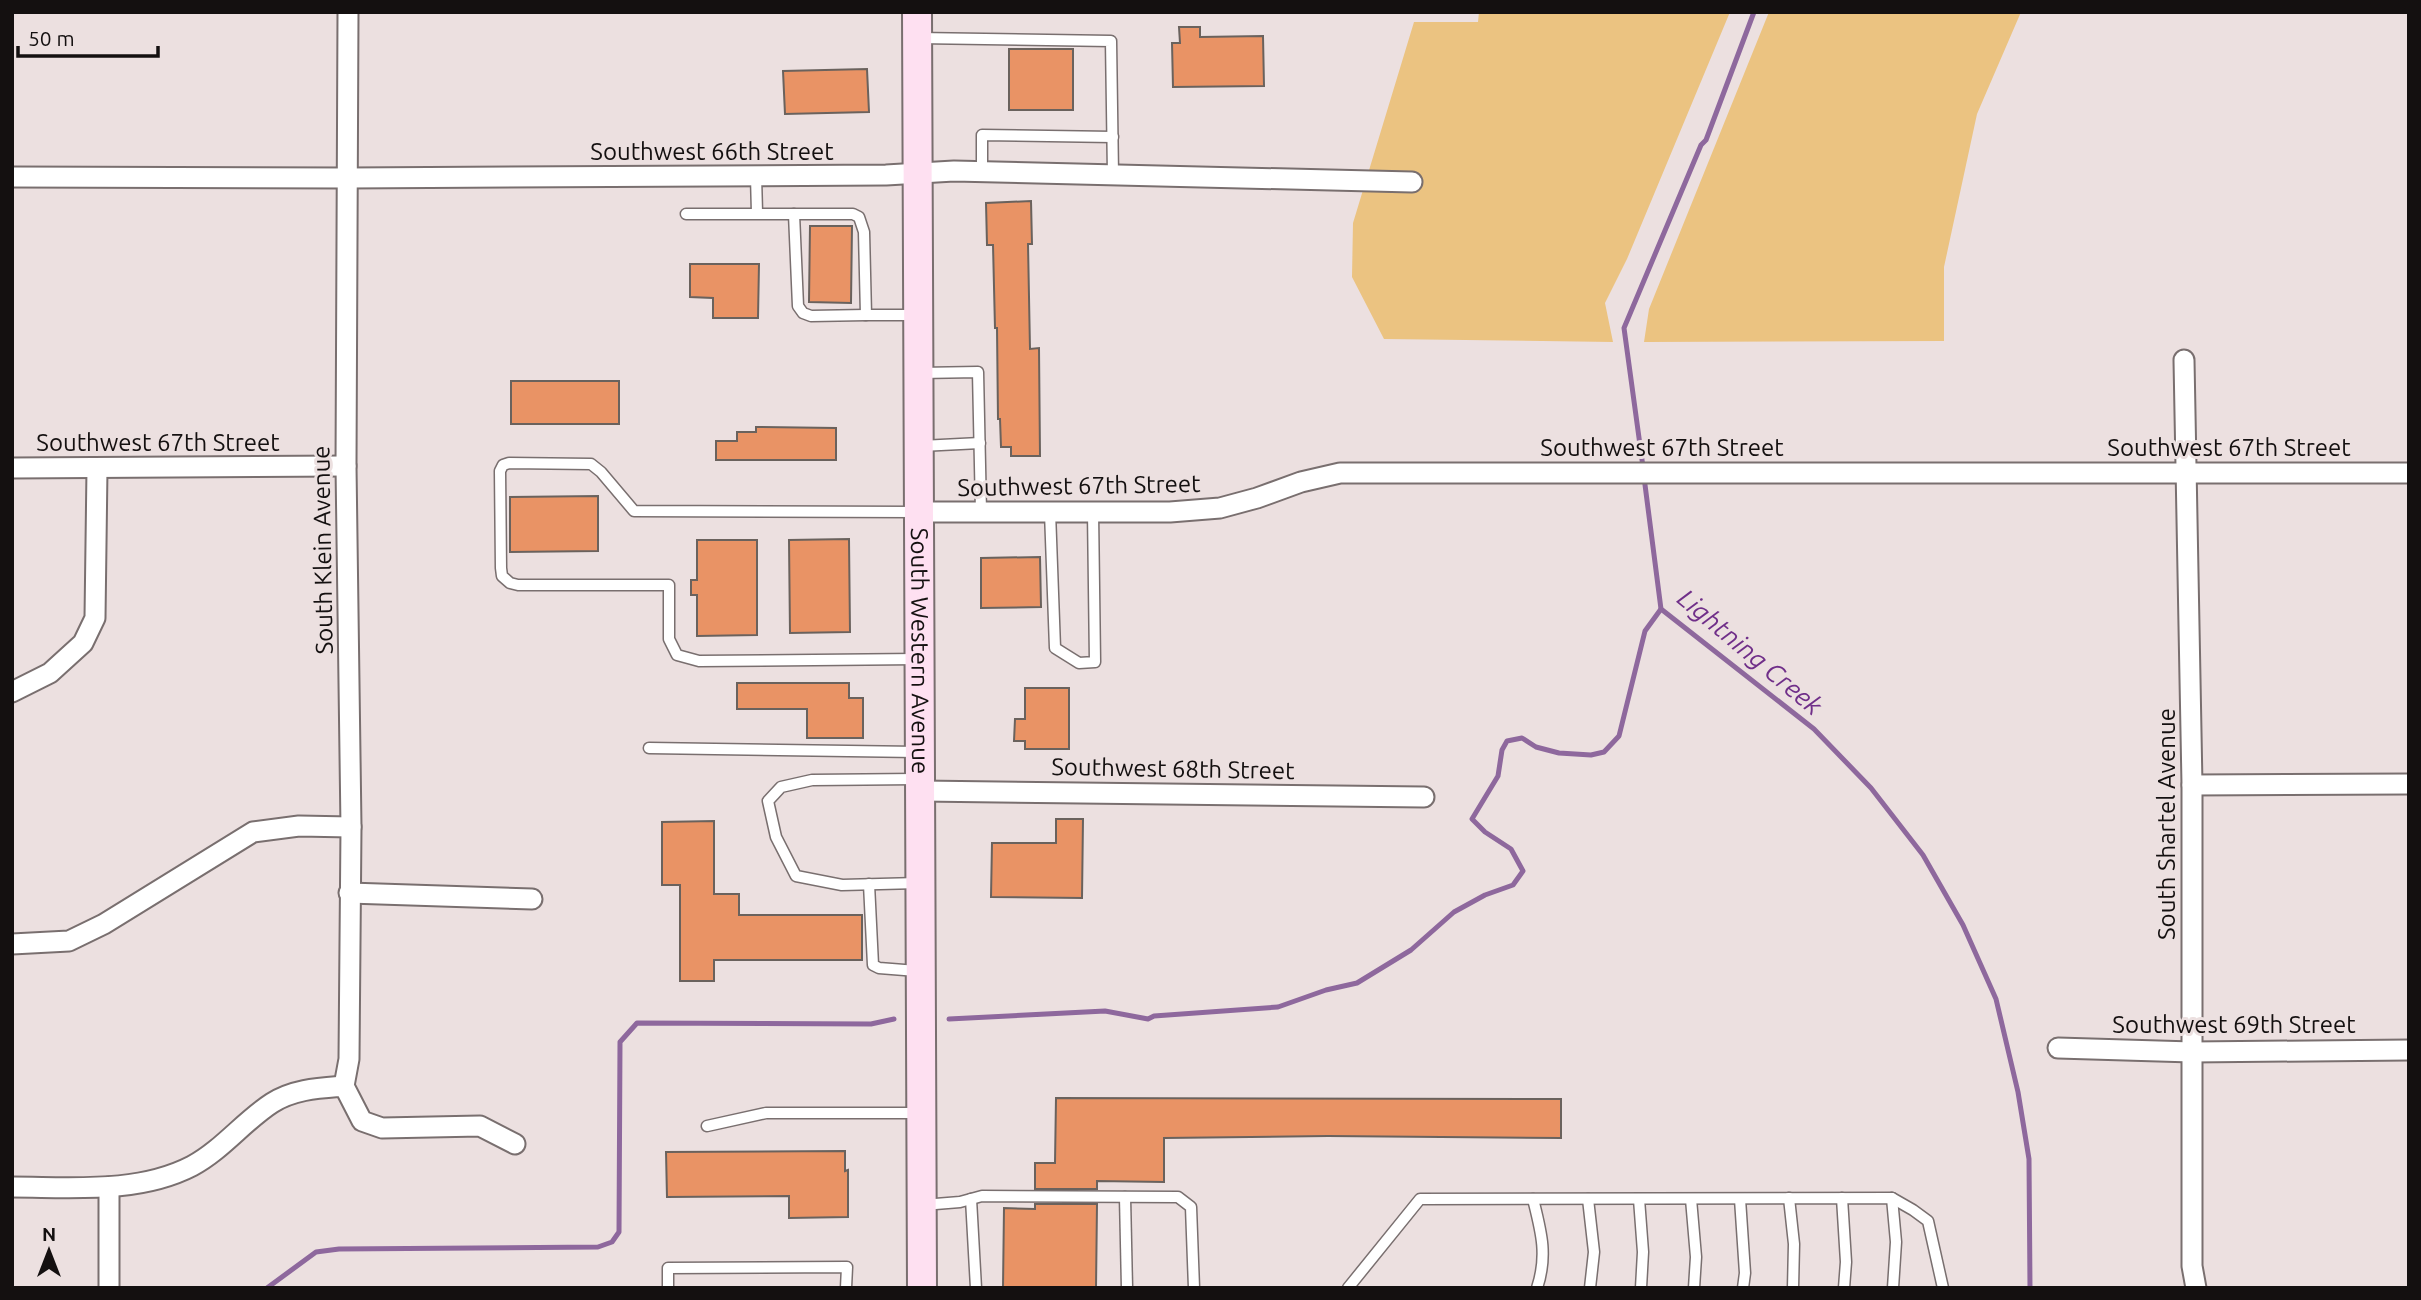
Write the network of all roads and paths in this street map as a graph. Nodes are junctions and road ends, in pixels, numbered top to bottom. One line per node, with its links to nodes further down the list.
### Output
1 (348, 12): 9 (street, South Klein Avenue)
2 (917, 25): 3 (lane); 5 (main road, South Western Avenue)
3 (1113, 137): 4 (lane); 6 (lane)
4 (982, 171): 5 (street, Southwest 66th Street); 6 (street, Southwest 66th Street)
5 (918, 173): 7 (street, Southwest 66th Street); 15 (main road, South Western Avenue)
6 (1113, 175): 10 (street, Southwest 66th Street)
7 (756, 176): 9 (street, Southwest 66th Street); 11 (lane)
8 (12, 177): 9 (street, Southwest 66th Street)
9 (348, 178): 20 (street, South Klein Avenue)
10 (1412, 182)
11 (757, 213): 12 (lane); 13 (lane)
12 (686, 214)
13 (794, 214): 14 (lane); 14 (lane)
14 (866, 315): 15 (lane)
15 (919, 315): 17 (main road, South Western Avenue)
16 (2184, 360): 23 (street, South Shartel Avenue)
17 (920, 373): 18 (lane); 19 (main road, South Western Avenue)
18 (980, 443): 19 (lane); 26 (lane)
19 (920, 446): 25 (main road, South Western Avenue)
20 (346, 466): 22 (street, Southwest 67th Street); 36 (street, South Klein Avenue)
21 (12, 468): 22 (street, Southwest 67th Street)
22 (97, 469): 30 (street)
23 (2186, 473): 24 (street, Southwest 67th Street); 28 (street, Southwest 67th Street); 34 (street, South Shartel Avenue)
24 (2409, 473)
25 (921, 512): 26 (street, Southwest 67th Street); 29 (main road, South Western Avenue); 29 (lane)
26 (981, 512): 27 (street, Southwest 67th Street)
27 (1050, 512): 28 (street, Southwest 67th Street); 28 (lane)
28 (1093, 512)
29 (921, 659): 32 (main road, South Western Avenue)
30 (12, 692)
31 (649, 748): 32 (lane)
32 (921, 774): 35 (street, Southwest 68th Street); 37 (main road, South Western Avenue); 38 (lane)
33 (2409, 784): 34 (street)
34 (2192, 785): 45 (street, South Shartel Avenue)
35 (1424, 797)
36 (351, 827): 39 (street, South Klein Avenue); 41 (street)
37 (921, 883): 38 (lane); 42 (main road, South Western Avenue)
38 (869, 884): 42 (lane)
39 (349, 893): 40 (street); 46 (street, South Klein Avenue)
40 (532, 899)
41 (12, 944)
42 (921, 972): 47 (main road, South Western Avenue)
43 (2058, 1048): 45 (street, Southwest 69th Street)
44 (2409, 1050): 45 (street, Southwest 69th Street)
45 (2192, 1052): 80 (street, South Shartel Avenue)
46 (344, 1086): 49 (street); 51 (street)
47 (922, 1114): 48 (lane); 62 (main road, South Western Avenue)
48 (707, 1126)
49 (515, 1144)
50 (12, 1187): 51 (street)
51 (108, 1187): 63 (street)
52 (1125, 1197): 56 (lane); 68 (lane); 69 (lane)
53 (1789, 1198): 54 (lane); 61 (lane); 76 (lane)
54 (1842, 1198): 55 (lane); 77 (lane)
55 (1892, 1198): 78 (lane); 79 (lane)
56 (971, 1199): 62 (lane); 67 (lane)
57 (1533, 1199): 58 (lane); 70 (lane); 71 (lane)
58 (1588, 1199): 59 (lane); 72 (lane)
59 (1639, 1199): 60 (lane); 73 (lane)
60 (1691, 1199): 61 (lane); 74 (lane)
61 (1740, 1199): 75 (lane)
62 (922, 1206): 66 (main road, South Western Avenue)
63 (108, 1288)
64 (668, 1288): 65 (lane)
65 (846, 1288)
66 (922, 1288)
67 (976, 1288)
68 (1127, 1288)
69 (1194, 1288)
70 (1348, 1288)
71 (1537, 1288)
72 (1590, 1288)
73 (1641, 1288)
74 (1694, 1288)
75 (1743, 1288)
76 (1793, 1288)
77 (1844, 1288)
78 (1893, 1288)
79 (1943, 1288)
80 (2196, 1288)

